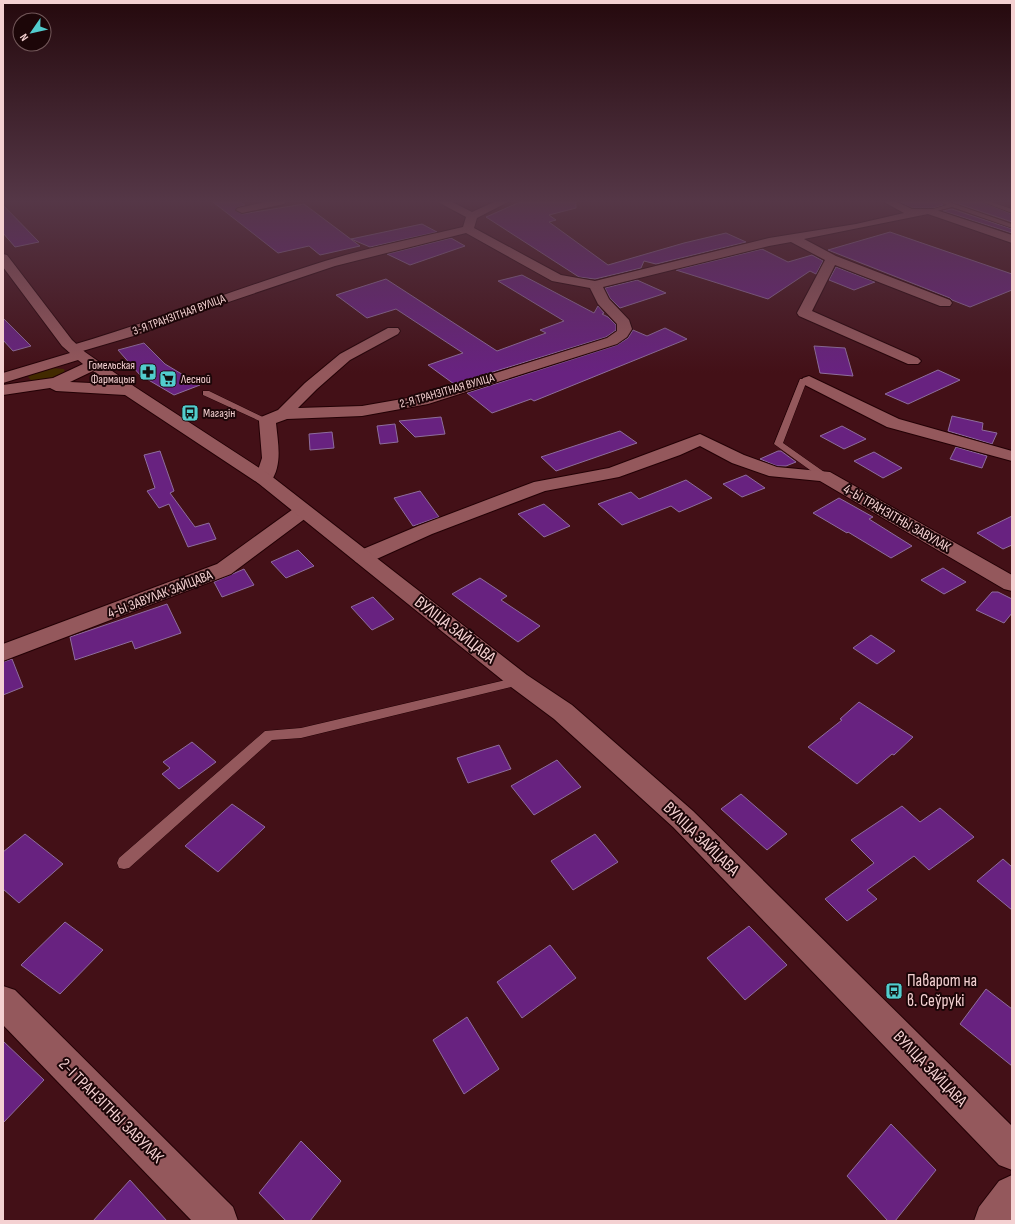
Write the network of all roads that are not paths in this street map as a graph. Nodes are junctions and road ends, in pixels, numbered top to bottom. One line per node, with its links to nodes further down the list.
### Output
1 (4, 259): 9 (street, ВУЛІЦА ЗАЙЦАВА)
2 (345, 259): 9 (street, 3-Я ТРАНЗІТНАЯ ВУЛІЦА)
3 (527, 259): 6 (street)
4 (702, 259): 6 (street)
5 (832, 259): 7 (street); 10 (street)
6 (595, 286): 18 (street, 2-Я ТРАНЗІТНАЯ ВУЛІЦА)
7 (945, 303)
8 (393, 331): 18 (street)
9 (77, 352): 11 (street, ВУЛІЦА ЗАЙЦАВА); 12 (street, 3-Я ТРАНЗІТНАЯ ВУЛІЦА)
10 (913, 362)
11 (94, 365): 14 (street); 16 (street, ВУЛІЦА ЗАЙЦАВА)
12 (3, 378)
13 (810, 381): 20 (street); 21 (lane)
14 (43, 385): 15 (street); 16 (street)
15 (3, 390)
16 (128, 390): 22 (street, ВУЛІЦА ЗАЙЦАВА)
17 (206, 392): 19 (lane)
18 (284, 414): 19 (street, 2-Я ТРАНЗІТНАЯ ВУЛІЦА)
19 (267, 422): 22 (street)
20 (1012, 456)
21 (824, 476): 24 (street, 4-Ы ТРАНЗІТНЫ ЗАВУЛАК); 25 (street, 4-Ы ТРАНЗІТНЫ ЗАВУЛАК)
22 (264, 479): 23 (street, ВУЛІЦА ЗАЙЦАВА)
23 (304, 511): 24 (street, ВУЛІЦА ЗАЙЦАВА); 26 (street, 4-Ы ЗАВУЛАК ЗАЙЦАВА)
24 (363, 557): 27 (street, ВУЛІЦА ЗАЙЦАВА)
25 (1012, 584)
26 (3, 653)
27 (519, 681): 28 (lane); 30 (street, ВУЛІЦА ЗАЙЦАВА)
28 (124, 863)
29 (3, 1002): 32 (street, 2-І ТРАНЗІТНЫ ЗАВУЛАК)
30 (1012, 1152)
31 (1012, 1194): 33 (street)
32 (219, 1221)
33 (993, 1221)

